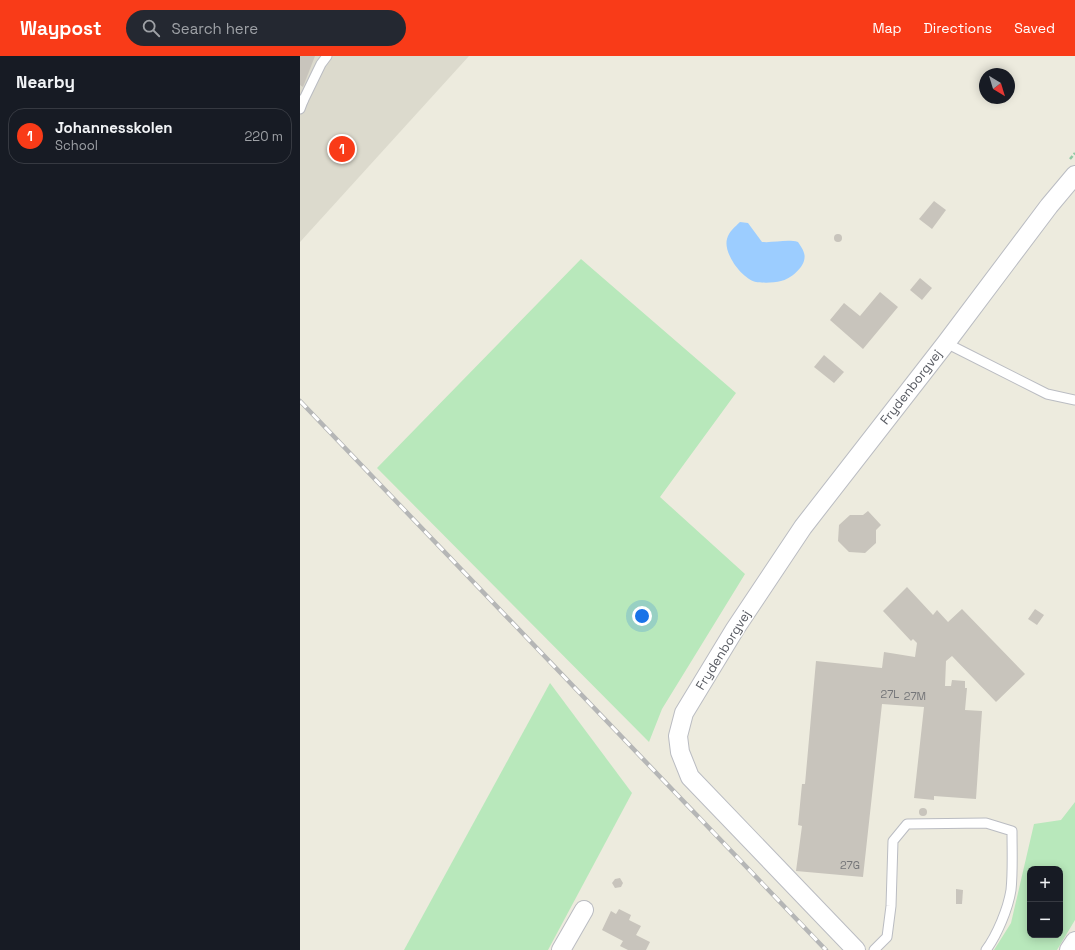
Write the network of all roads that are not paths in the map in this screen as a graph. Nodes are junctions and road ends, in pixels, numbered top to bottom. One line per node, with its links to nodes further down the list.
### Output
1 (327, 56): 2 (lane)
2 (301, 103)
3 (1075, 175): 4 (street, Frydenborgvej)
4 (946, 343): 5 (lane, Frydenborgvej); 9 (street, Frydenborgvej)
5 (1075, 400)
6 (584, 910): 8 (street)
7 (1075, 940): 12 (street)
8 (562, 950)
9 (856, 950)
10 (874, 950): 11 (lane)
11 (986, 950)
12 (1069, 950)

